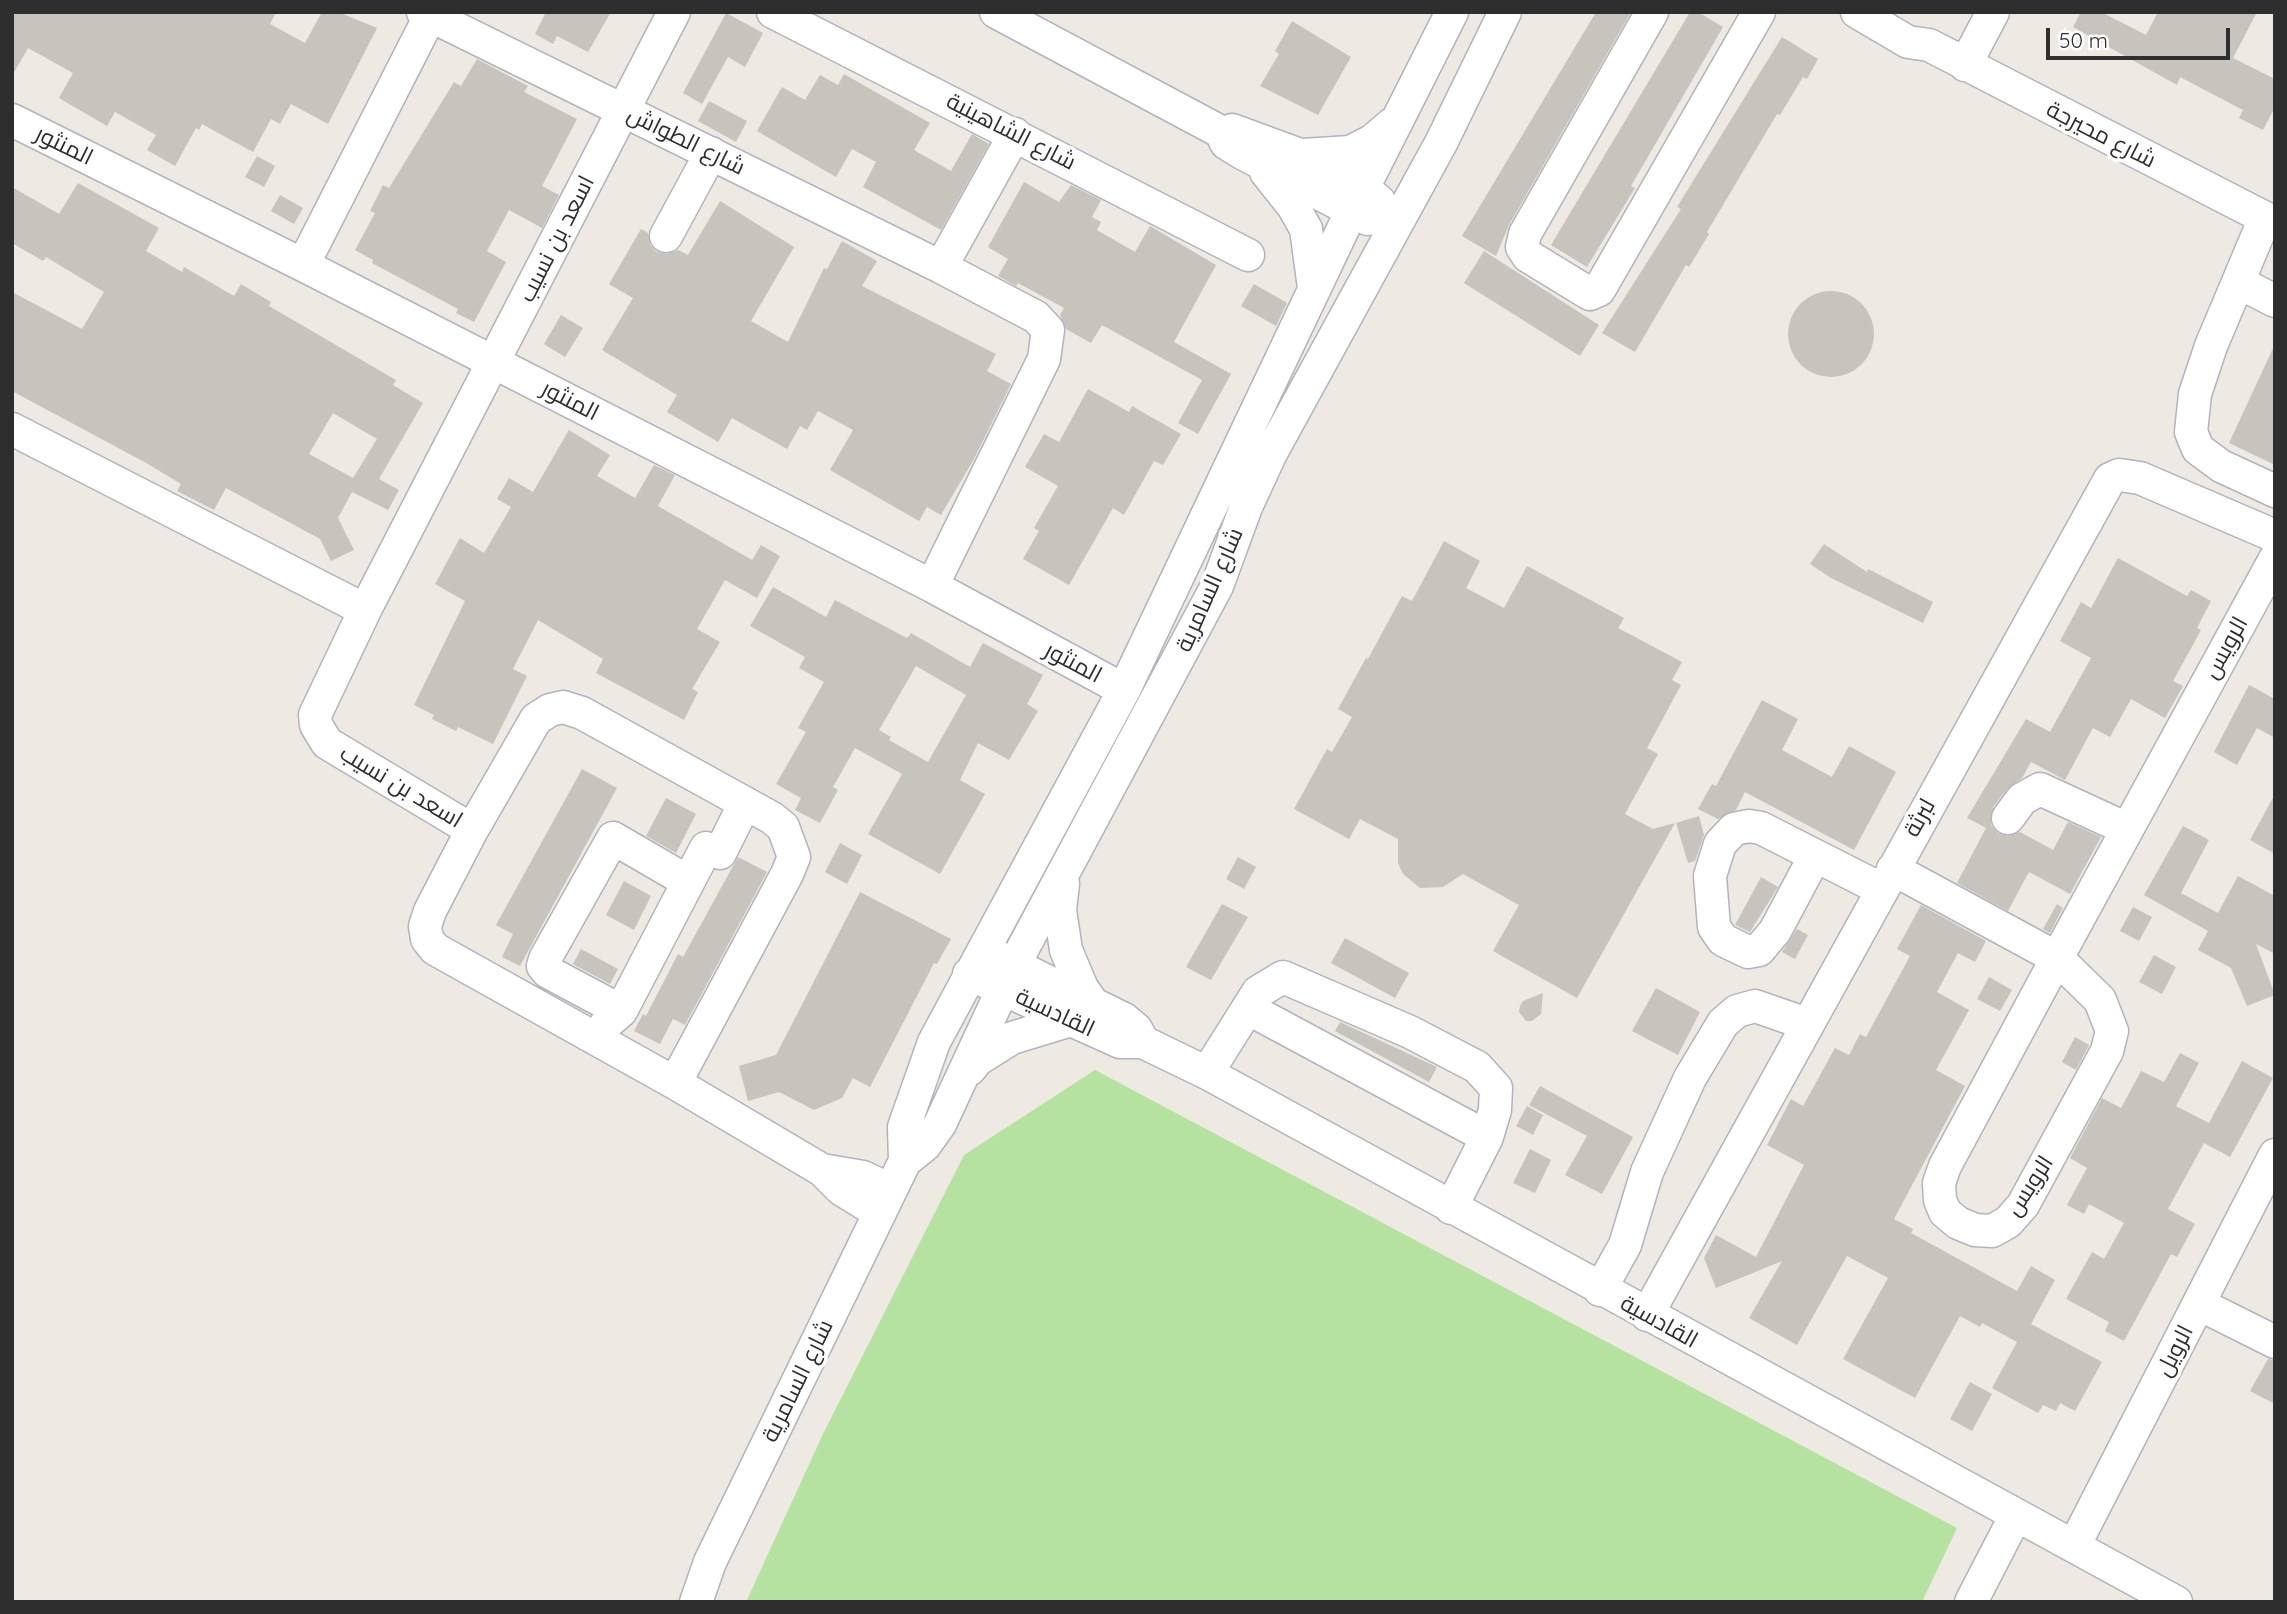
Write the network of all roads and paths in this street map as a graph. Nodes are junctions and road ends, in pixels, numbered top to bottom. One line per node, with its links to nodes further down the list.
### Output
1 (674, 12): 14 (street, اسعد بن نسيب)
2 (773, 12): 18 (street, شارع الشاهينية)
3 (996, 12): 17 (street)
4 (1452, 12): 15 (street, شارع السامرية)
5 (1505, 12): 24 (street, شارع السامرية)
6 (1653, 12): 7 (street)
7 (1759, 12)
8 (1857, 12): 12 (street, شارع محيرجة)
9 (1889, 12): 12 (street, شارع محيرجة)
10 (1993, 12): 13 (street)
11 (427, 14): 14 (street, شارع الطواش); 27 (street, شارع الطواش)
12 (1929, 45): 13 (street, شارع محيرجة)
13 (1965, 65): 23 (street, شارع محيرجة)
14 (624, 110): 19 (street, شارع الطواش); 32 (street, اسعد بن نسيب)
15 (1403, 113): 20 (street); 22 (street, شارع السامرية)
16 (12, 120): 27 (street, المنثور)
17 (1220, 132): 20 (street); 21 (street)
18 (1015, 134): 26 (street, شارع الشاهينية); 28 (street)
19 (710, 153): 25 (street); 28 (street, شارع الطواش)
20 (1300, 155): 22 (street)
21 (1259, 163): 22 (street); 30 (street)
22 (1357, 200): 24 (street); 30 (street, شارع السامرية)
23 (2270, 221): 29 (street)
24 (1393, 226): 45 (street, شارع السامرية)
25 (666, 236)
26 (1248, 256)
27 (303, 265): 32 (street, المنثور)
28 (942, 268): 37 (street, شارع الطواش)
29 (2238, 282): 31 (street); 34 (street)
30 (1314, 288): 39 (street, شارع السامرية)
31 (2275, 301)
32 (493, 362): 37 (street, المنثور); 38 (street, اسعد بن نسيب)
33 (12, 429): 38 (street)
34 (2275, 491)
35 (2275, 536): 46 (street, لبرثة)
36 (2275, 559): 42 (street, الرويس)
37 (932, 586): 39 (street, المنثور)
38 (365, 610): 43 (street, اسعد بن نسيب)
39 (1124, 690): 49 (street, شارع السامرية)
40 (745, 803): 43 (street, اسعد بن نسيب); 47 (street); 58 (street, اسعد بن نسيب)
41 (2008, 818): 42 (street)
42 (2127, 829): 48 (street, الرويس)
43 (472, 830): 55 (street)
44 (1815, 856): 46 (street)
45 (1066, 869): 50 (street, شارع السامرية); 53 (street)
46 (1887, 879): 48 (street); 54 (street, لبرثة)
47 (687, 881): 52 (street); 52 (street)
48 (2057, 958): 48 (street, الرويس)
49 (976, 962): 50 (street, القادسية); 61 (street, شارع السامرية)
50 (1009, 977): 53 (street, القادسية); 57 (street, شارع السامرية)
51 (1248, 1009): 56 (street); 59 (street); 59 (street)
52 (621, 1010): 55 (street)
53 (1082, 1012): 56 (street, القادسية); 57 (street)
54 (1807, 1024): 64 (street); 66 (street, لبرثة)
55 (597, 1041): 58 (street)
56 (1207, 1073): 63 (street, القادسية)
57 (965, 1076): 61 (street, شارع السامرية)
58 (675, 1083): 62 (street)
59 (1487, 1137): 63 (street)
60 (2275, 1155): 65 (street, الرويل)
61 (905, 1161): 62 (street, شارع السامرية)
62 (885, 1202): 70 (street, شارع السامرية)
63 (1451, 1208): 64 (street, القادسية)
64 (1600, 1290): 66 (street, القادسية)
65 (2199, 1304): 67 (street); 69 (street, الرويل)
66 (1647, 1315): 68 (street, القادسية)
67 (2275, 1342)
68 (2015, 1517): 69 (street, القادسية); 71 (street)
69 (2074, 1546): 72 (street, القادسية)
70 (696, 1602)
71 (1971, 1602)
72 (2176, 1602)

